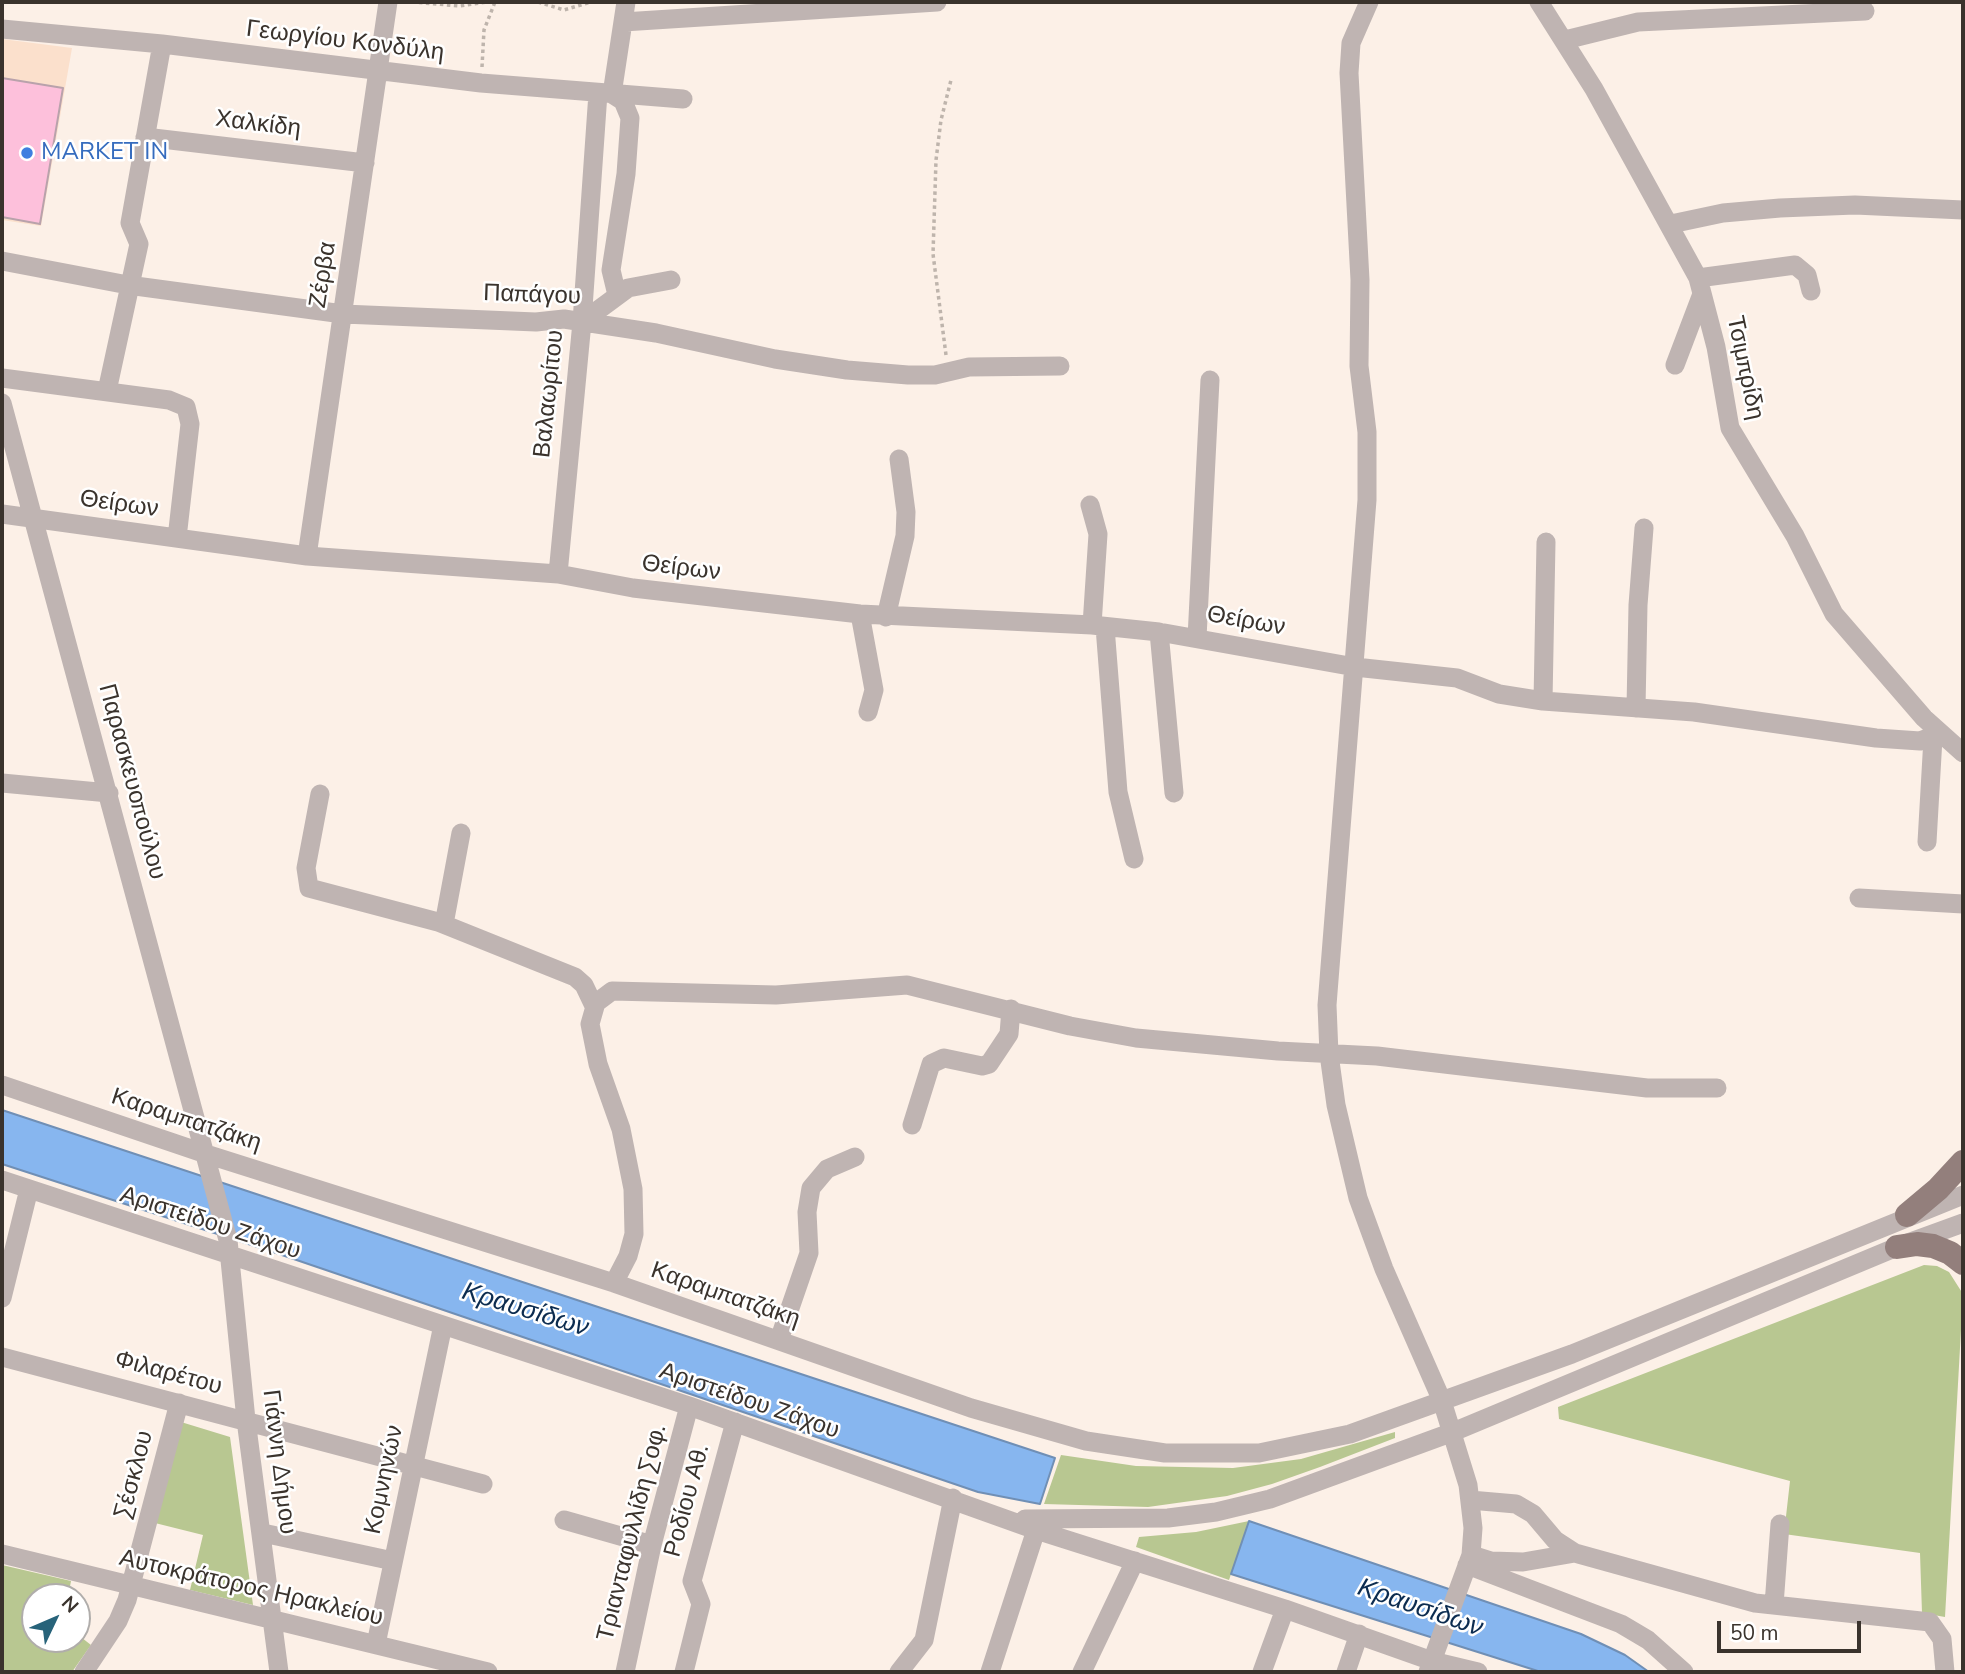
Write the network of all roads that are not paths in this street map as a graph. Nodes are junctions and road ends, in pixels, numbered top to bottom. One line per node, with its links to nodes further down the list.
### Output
1 (388, 2): 12 (street, Ζέρβα)
2 (626, 2): 8 (street, Βαλαωρίτου)
3 (937, 2): 6 (street)
4 (1369, 2): 47 (street)
5 (1539, 2): 10 (street, Τσιμπρίδη)
6 (907, 3): 8 (street)
7 (1865, 11): 10 (street)
8 (623, 22): 13 (street, Βαλαωρίτου)
9 (2, 29): 11 (street, Γεωργίου Κονδύλη)
10 (1564, 40): 18 (street, Τσιμπρίδη)
11 (162, 44): 12 (street, Γεωργίου Κονδύλη); 15 (street)
12 (378, 71): 13 (street, Γεωργίου Κονδύλη); 16 (street, Ζέρβα)
13 (605, 93): 14 (street, Γεωργίου Κονδύλη); 24 (street); 26 (street, Βαλαωρίτου)
14 (683, 99)
15 (145, 137): 16 (street, Χαλκίδη); 21 (street)
16 (365, 163): 25 (street, Ζέρβα)
17 (1963, 210): 18 (street)
18 (1671, 224): 22 (street, Τσιμπρίδη)
19 (2, 261): 21 (street, Παπάγου)
20 (671, 280): 24 (street)
21 (128, 285): 25 (street, Παπάγου); 31 (street)
22 (1700, 286): 23 (street); 27 (street); 51 (street, Τσιμπρίδη)
23 (1811, 291)
24 (617, 295): 26 (street)
25 (343, 314): 26 (street, Παπάγου); 40 (street, Ζέρβα)
26 (582, 322): 28 (street, Παπάγου); 41 (street, Βαλαωρίτου)
27 (1675, 365)
28 (1060, 366)
29 (2, 378): 31 (street)
30 (1210, 380): 46 (street)
31 (107, 391): 38 (street)
32 (2, 403): 36 (street, Παρασκευοπούλου)
33 (899, 460): 43 (street)
34 (1090, 505): 44 (street)
35 (2, 514): 36 (street, Θείρων)
36 (33, 517): 38 (street, Θείρων); 54 (street, Παρασκευοπούλου)
37 (1644, 528): 49 (street)
38 (177, 538): 40 (street, Θείρων)
39 (1546, 542): 48 (street)
40 (307, 556): 41 (street, Θείρων)
41 (558, 574): 42 (street, Θείρων)
42 (860, 614): 43 (street, Θείρων); 50 (street)
43 (886, 617): 44 (street, Θείρων)
44 (1098, 626): 45 (street, Θείρων); 59 (street)
45 (1159, 632): 46 (street, Θείρων); 55 (street)
46 (1197, 638): 47 (street, Θείρων)
47 (1355, 667): 48 (street, Θείρων); 65 (street)
48 (1543, 701): 49 (street, Θείρων)
49 (1636, 708): 51 (street, Θείρων)
50 (867, 712)
51 (1936, 736): 52 (street, Τσιμπρίδη); 58 (street)
52 (1963, 753)
53 (2, 783): 54 (street)
54 (109, 793): 69 (street, Παρασκευοπούλου)
55 (1174, 793)
56 (320, 794): 62 (street)
57 (461, 833): 62 (street)
58 (1927, 842)
59 (1134, 859)
60 (1859, 898): 61 (street)
61 (1963, 904)
62 (444, 924): 63 (street)
63 (594, 1006): 64 (street); 81 (street)
64 (1011, 1009): 65 (street); 68 (street)
65 (1329, 1054): 67 (street); 86 (street)
66 (2, 1085): 69 (street, Καραμπατζάκη)
67 (1717, 1088)
68 (912, 1125)
69 (205, 1154): 72 (street, Παρασκευοπούλου); 81 (street, Καραμπατζάκη)
70 (855, 1157): 84 (street)
71 (1963, 1162): 76 (main road)
72 (212, 1174): 79 (street, Γιάννη Δήμου)
73 (2, 1181): 74 (street, Αριστείδου Ζάχου)
74 (29, 1189): 79 (street, Αριστείδου Ζάχου); 82 (street)
75 (1963, 1195): 76 (street, Καραμπατζάκη)
76 (1907, 1215): 86 (street, Καραμπατζάκη)
77 (1963, 1223): 78 (street)
78 (1897, 1247): 80 (main road); 91 (street)
79 (229, 1249): 83 (street, Αριστείδου Ζάχου); 89 (street, Γιάννη Δήμου)
80 (1963, 1263)
81 (614, 1283): 84 (street, Καραμπατζάκη)
82 (2, 1298)
83 (443, 1325): 88 (street, Αριστείδου Ζάχου); 92 (street, Κομνηνών)
84 (779, 1340): 86 (street, Καραμπατζάκη)
85 (2, 1357): 87 (street, Φιλαρέτου)
86 (1442, 1401): 91 (street)
87 (179, 1403): 89 (street, Φιλαρέτου); 107 (street, Σέσκλου)
88 (689, 1406): 90 (street, Αριστείδου Ζάχου); 101 (street, Τριανταφυλλίδη Σοφ.)
89 (246, 1420): 92 (street, Φιλαρέτου); 100 (street, Γιάννη Δήμου)
90 (734, 1422): 94 (street, Αριστείδου Ζάχου); 119 (street, Ροδίου Αθ.)
91 (1453, 1432): 95 (street); 96 (street)
92 (413, 1465): 93 (street, Φιλαρέτου); 105 (street, Κομνηνών)
93 (483, 1484)
94 (953, 1498): 96 (street, Αριστείδου Ζάχου); 120 (street)
95 (1470, 1500): 102 (street); 104 (street)
96 (990, 1512): 99 (street, Αριστείδου Ζάχου)
97 (564, 1520): 101 (street)
98 (1780, 1524): 108 (street)
99 (1036, 1530): 106 (street, Αριστείδου Ζάχου); 121 (street)
100 (262, 1533): 105 (street); 110 (street, Γιάννη Δήμου)
101 (652, 1545): 118 (street, Τριανταφυλλίδη Σοφ.)
102 (1575, 1553): 104 (street); 108 (street)
103 (2, 1555): 107 (street, Αυτοκράτορος Ηρακλείου)
104 (1469, 1560): 113 (street); 126 (street)
105 (393, 1561): 112 (street, Κομνηνών)
106 (1135, 1561): 109 (street, Αριστείδου Ζάχου); 122 (street)
107 (131, 1586): 110 (street, Αυτοκράτορος Ηρακλείου); 115 (street, Σέσκλου)
108 (1774, 1605): 127 (street)
109 (1285, 1609): 111 (street, Αριστείδου Ζάχου); 123 (street)
110 (272, 1621): 112 (street, Αυτοκράτορος Ηρακλείου); 116 (street, Γιάννη Δήμου)
111 (1359, 1634): 113 (street, Αριστείδου Ζάχου); 124 (street)
112 (376, 1644): 114 (street, Αυτοκράτορος Ηρακλείου)
113 (1432, 1659): 125 (street, Αριστείδου Ζάχου)
114 (442, 1667): 117 (street, Αυτοκράτορος Ηρακλείου)
115 (84, 1672)
116 (279, 1672)
117 (488, 1672)
118 (625, 1672)
119 (684, 1672)
120 (899, 1672)
121 (990, 1672)
122 (1082, 1672)
123 (1262, 1672)
124 (1346, 1672)
125 (1478, 1672)
126 (1684, 1672)
127 (1945, 1672)

